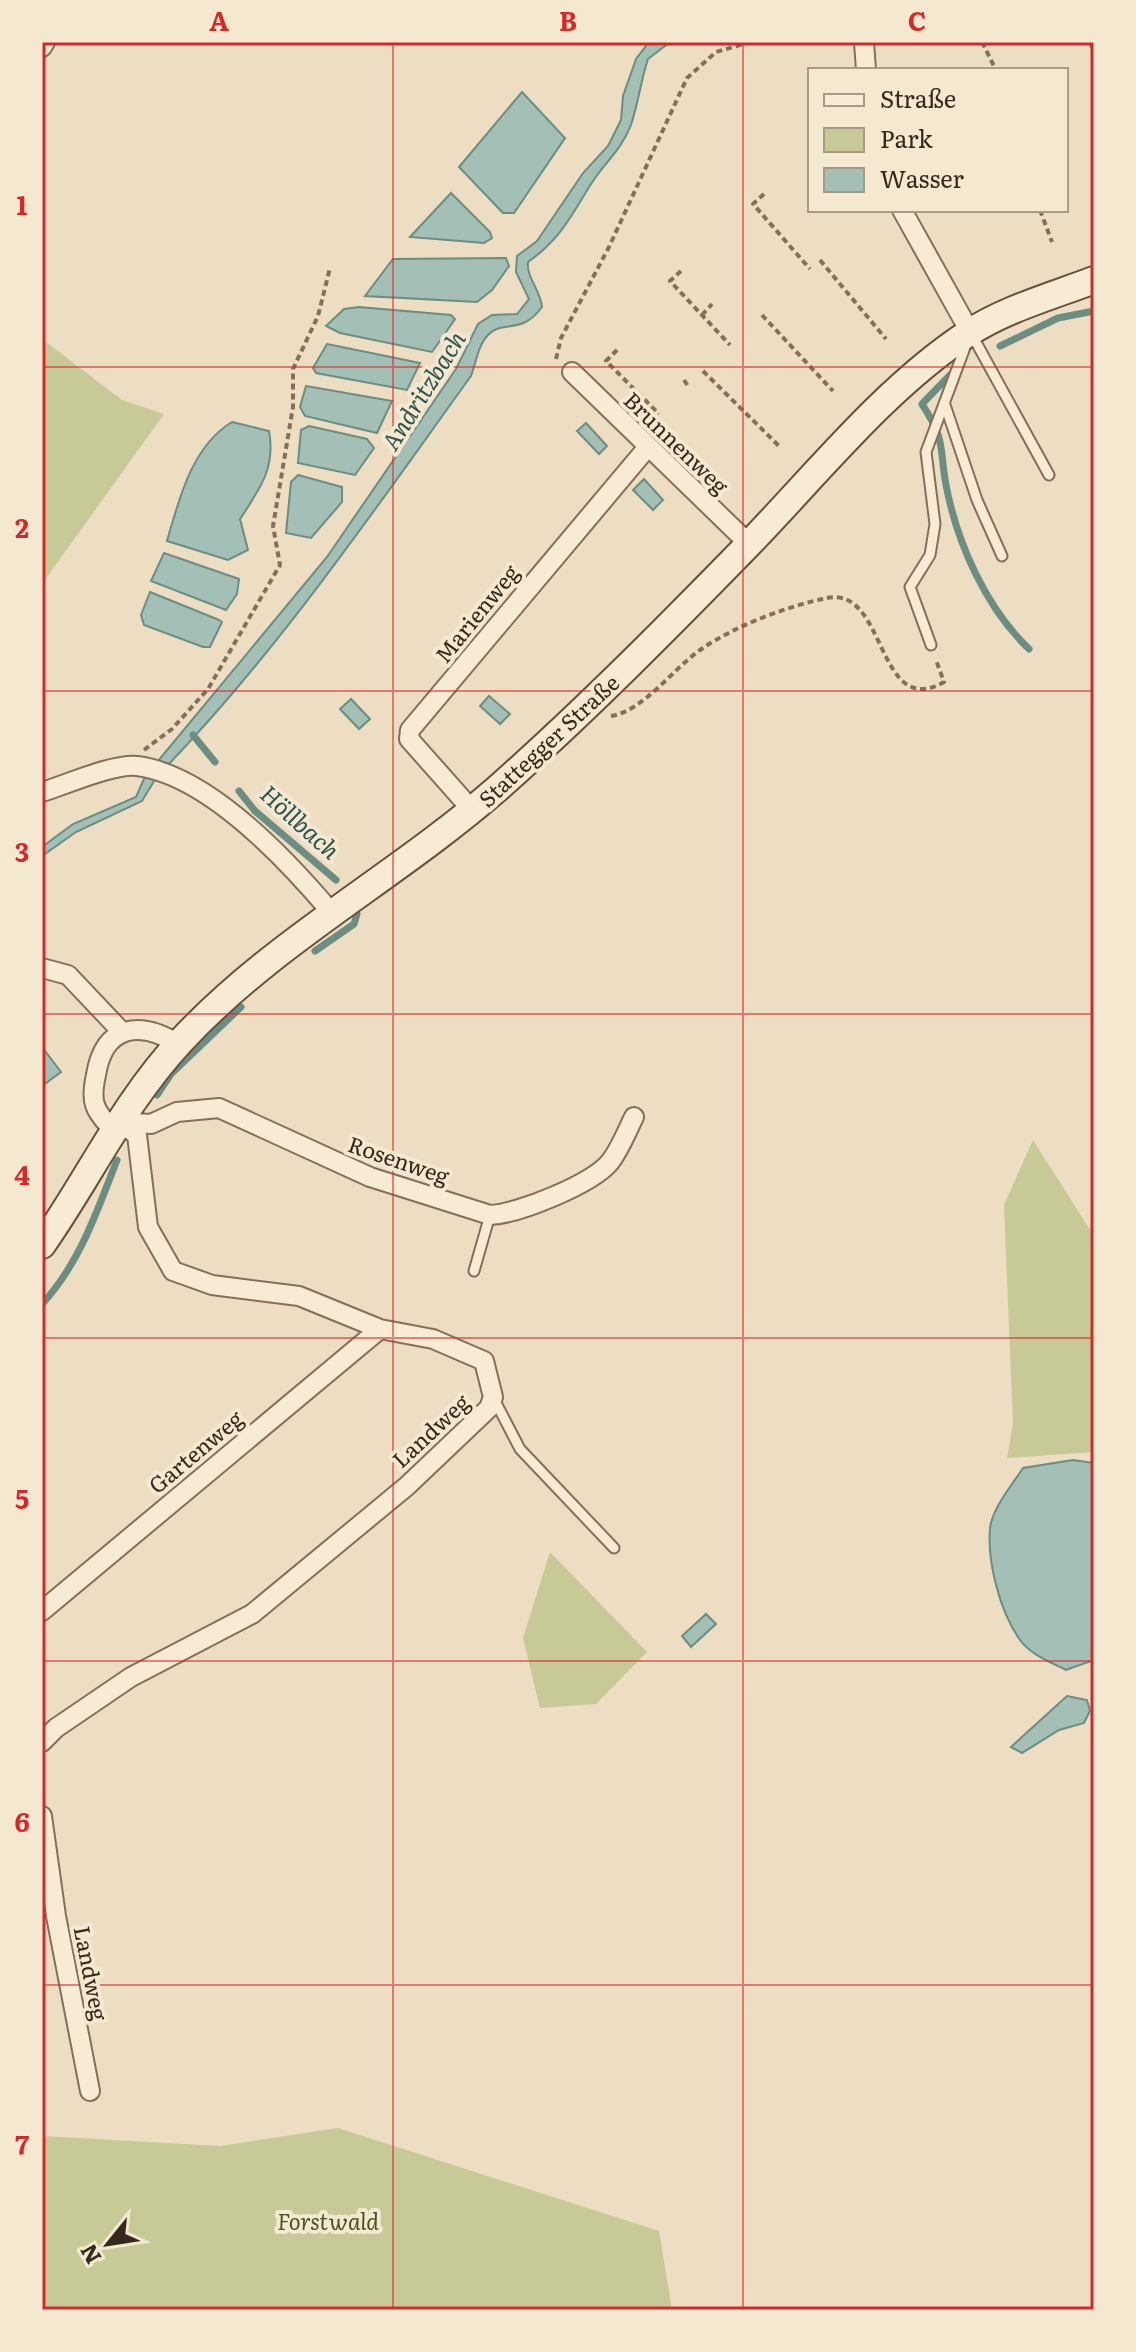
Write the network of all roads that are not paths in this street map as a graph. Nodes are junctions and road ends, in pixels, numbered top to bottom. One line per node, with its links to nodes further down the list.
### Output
1 (864, 42): 2 (street)
2 (866, 68)
3 (903, 212): 5 (street)
4 (1094, 280): 5 (main road, Stattegger Straße)
5 (970, 332): 7 (lane); 9 (lane); 10 (main road, Stattegger Straße)
6 (572, 372): 8 (street, Brunnenweg)
7 (945, 405): 11 (lane); 12 (lane)
8 (647, 448): 10 (street, Brunnenweg); 14 (street, Marienweg)
9 (1049, 475)
10 (749, 544): 14 (main road, Stattegger Straße)
11 (1002, 556)
12 (931, 645)
13 (42, 792): 15 (street)
14 (472, 810): 15 (main road, Stattegger Straße)
15 (331, 912): 18 (main road, Stattegger Straße)
16 (42, 968): 17 (street)
17 (122, 1032): 18 (street); 20 (street, Landweg)
18 (178, 1044): 20 (main road, Stattegger Straße)
19 (634, 1117): 21 (street)
20 (116, 1126): 21 (street, Rosenweg); 22 (main road, Stattegger Straße); 24 (street, Landweg)
21 (490, 1215): 23 (lane)
22 (42, 1245)
23 (474, 1271)
24 (380, 1329): 25 (street, Landweg); 27 (street, Gartenweg)
25 (493, 1397): 26 (lane); 28 (street, Landweg)
26 (614, 1548)
27 (42, 1611)
28 (42, 1742)
29 (42, 1816): 30 (street, Landweg)
30 (90, 2091)

